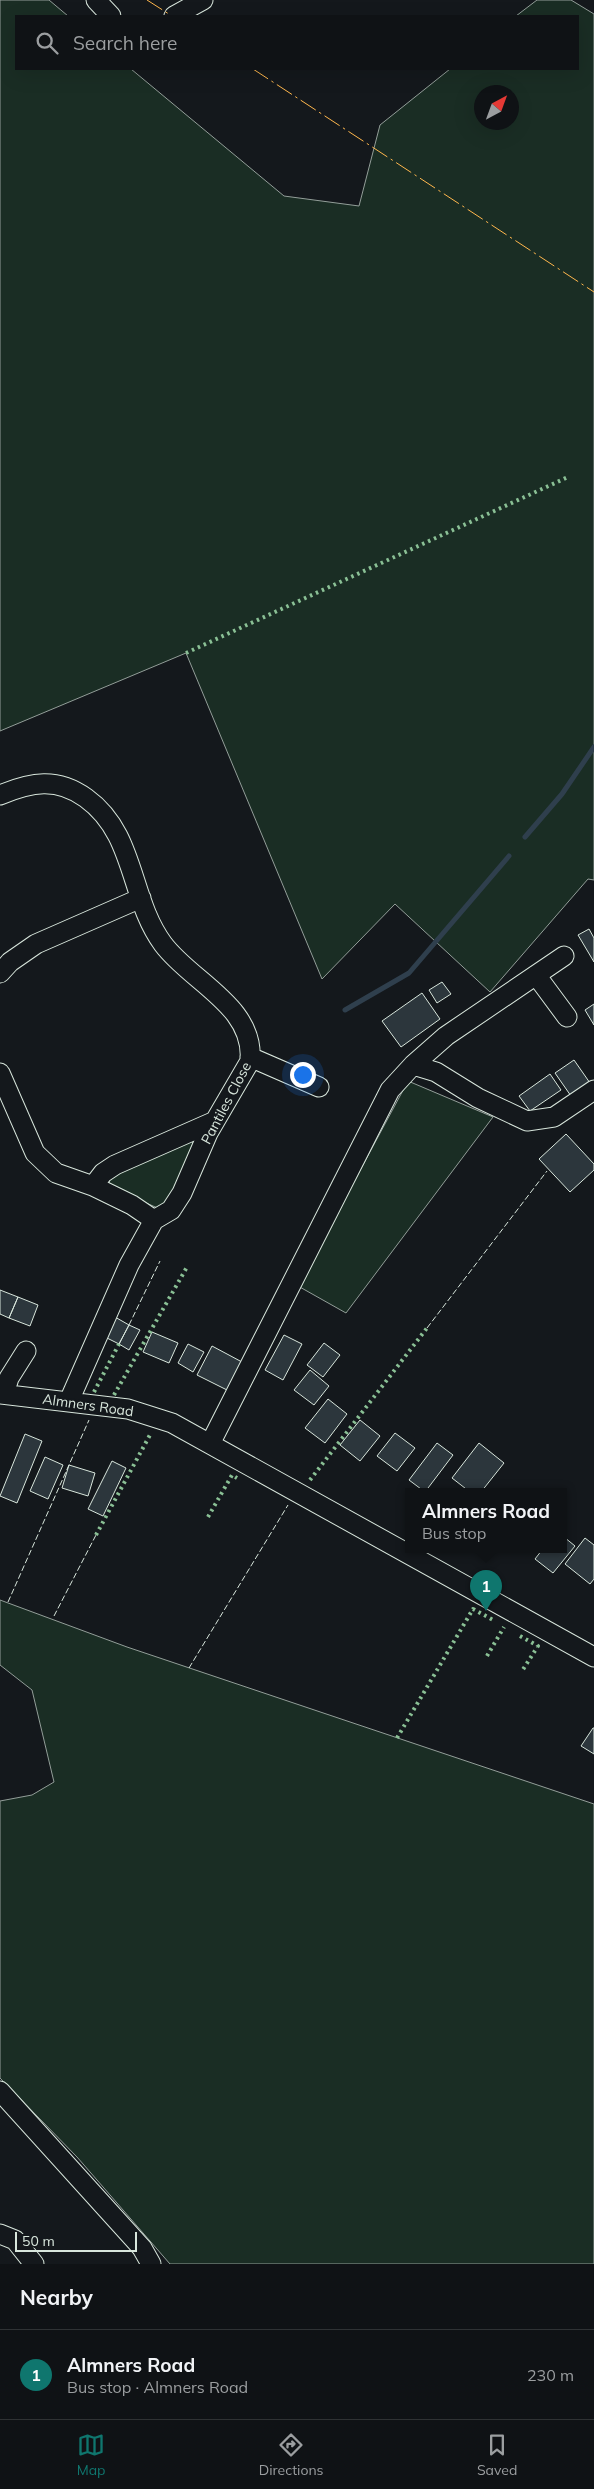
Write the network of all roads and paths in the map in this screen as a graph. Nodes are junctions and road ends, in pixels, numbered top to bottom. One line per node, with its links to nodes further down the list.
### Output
1 (96, 0): 3 (street)
2 (203, 0): 4 (street)
3 (110, 15)
4 (176, 15)
5 (0, 795): 6 (street, Pantiles Close)
6 (141, 898): 8 (street); 11 (street, Pantiles Close)
7 (564, 956): 9 (street)
8 (0, 973)
9 (536, 975): 10 (street); 12 (street)
10 (567, 1018)
11 (250, 1057): 14 (street); 16 (street, Pantiles Close)
12 (413, 1065): 15 (street); 22 (street)
13 (0, 1073): 17 (street)
14 (319, 1087)
15 (594, 1090)
16 (215, 1121): 17 (street); 18 (street, Pantiles Close)
17 (93, 1186): 18 (street)
18 (154, 1220): 21 (street, Pantiles Close)
19 (26, 1351): 20 (street)
20 (2, 1394): 21 (street, Almners Road)
21 (68, 1401): 22 (street, Almners Road)
22 (210, 1444): 23 (street, Almners Road)
23 (405, 1552)
24 (407, 1553): 25 (street, Almners Road)
25 (594, 1657)
26 (0, 2091): 29 (street)
27 (0, 2234): 28 (street)
28 (34, 2264)
29 (151, 2264)

